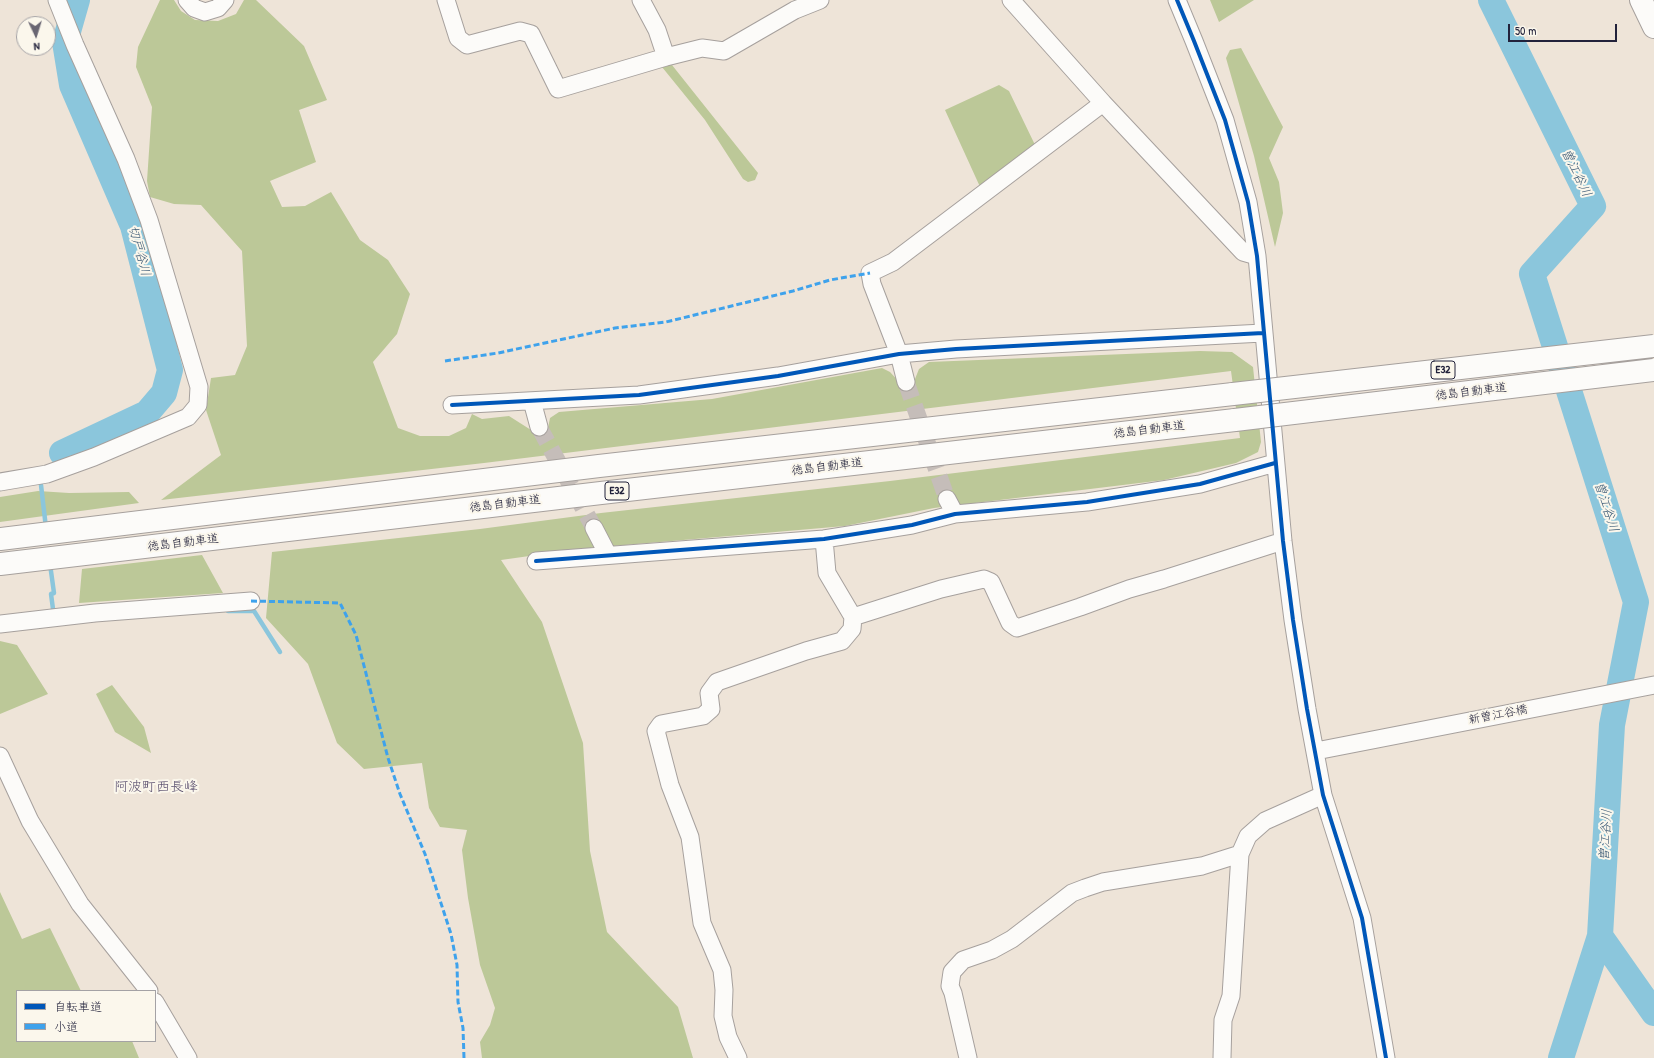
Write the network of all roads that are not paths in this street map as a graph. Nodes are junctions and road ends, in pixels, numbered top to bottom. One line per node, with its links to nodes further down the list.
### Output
1 (57, 0): 23 (street)
2 (187, 0): 3 (street)
3 (225, 0)
4 (446, 0): 11 (street)
5 (641, 0): 11 (street)
6 (820, 0): 11 (street)
7 (1011, 0): 12 (street)
8 (1177, 0): 13 (street)
9 (1641, 0): 10 (highway)
10 (1654, 27)
11 (666, 57)
12 (1103, 103): 13 (street); 16 (street)
13 (1257, 256): 14 (street)
14 (1264, 333): 16 (street); 22 (street)
15 (1654, 346): 27 (highway, 徳島自動車道 / E32, bridge)
16 (899, 354): 18 (street); 19 (street)
17 (1654, 370): 32 (highway, 徳島自動車道 / E32, bridge)
18 (906, 382)
19 (532, 401): 20 (street); 21 (street)
20 (452, 404)
21 (539, 427)
22 (1275, 463): 25 (street); 29 (street)
23 (0, 482)
24 (947, 499): 25 (street)
25 (955, 514): 28 (street)
26 (594, 528): 30 (street)
27 (0, 539)
28 (824, 540): 30 (street); 34 (street)
29 (1283, 541): 34 (street); 37 (street)
30 (608, 555): 31 (street)
31 (536, 561)
32 (0, 564)
33 (251, 601): 35 (street)
34 (853, 617): 44 (street)
35 (0, 624)
36 (1654, 685): 37 (street, 新曽江谷橋)
37 (1316, 751): 39 (street)
38 (0, 756): 41 (street)
39 (1323, 795): 40 (street); 47 (street)
40 (1240, 854): 45 (street); 46 (street)
41 (148, 990)
42 (156, 1004): 43 (street)
43 (188, 1058)
44 (738, 1058)
45 (968, 1058)
46 (1222, 1058)
47 (1386, 1058)

